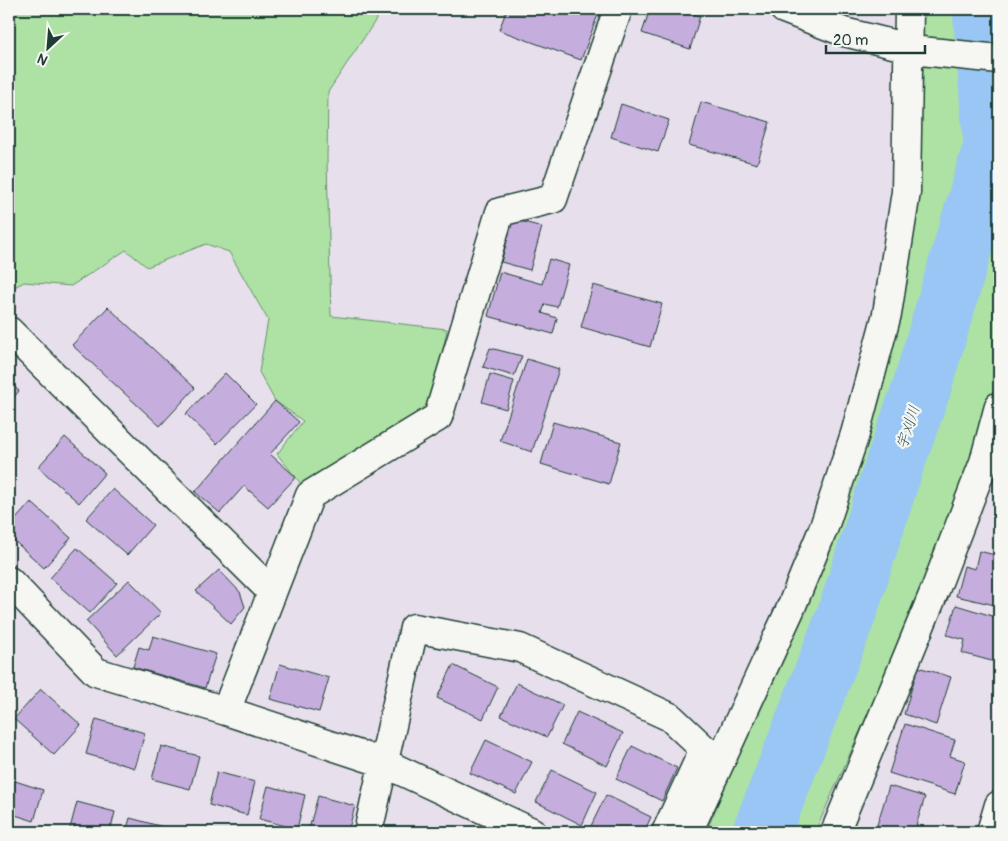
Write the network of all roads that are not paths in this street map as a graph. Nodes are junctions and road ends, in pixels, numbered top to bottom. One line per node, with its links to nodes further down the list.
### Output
1 (618, 9): 9 (street)
2 (784, 9): 4 (street)
3 (908, 9): 4 (street)
4 (915, 50): 5 (street); 16 (street)
5 (999, 59)
6 (9, 331): 9 (street)
7 (999, 406): 17 (street)
8 (9, 581): 10 (street)
9 (272, 592): 10 (street)
10 (226, 711): 11 (street)
11 (384, 763): 13 (street); 14 (street); 15 (street)
12 (999, 805): 18 (street)
13 (368, 832)
14 (532, 832)
15 (666, 832)
16 (688, 832)
17 (835, 832)
18 (991, 832)

